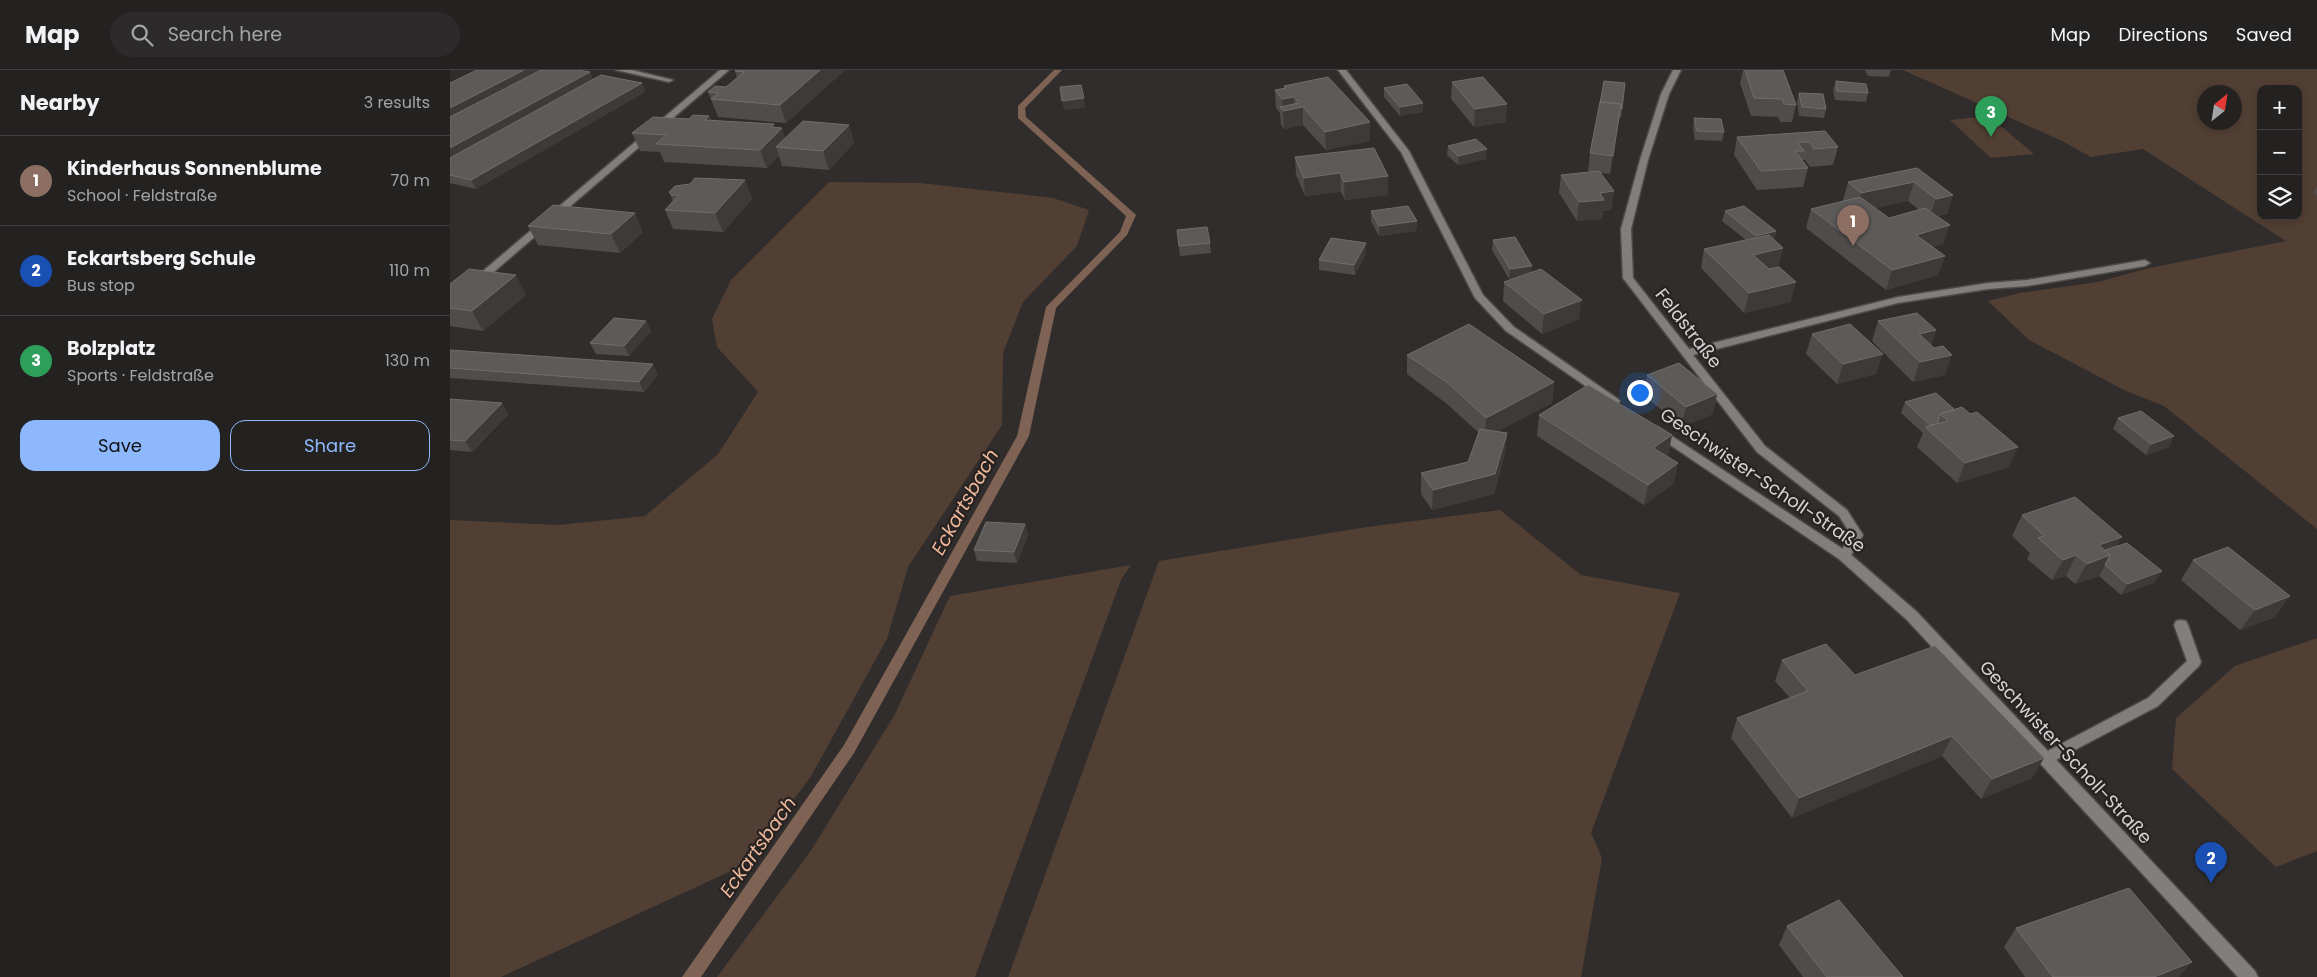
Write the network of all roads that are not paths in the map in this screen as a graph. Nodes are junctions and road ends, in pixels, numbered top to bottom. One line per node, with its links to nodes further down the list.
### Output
1 (620, 70): 5 (street)
2 (725, 70): 7 (street)
3 (1342, 70): 9 (street)
4 (1677, 70): 8 (street, Feldstraße)
5 (669, 80)
6 (2145, 263): 8 (street)
7 (450, 304)
8 (1687, 353): 11 (street, Feldstraße)
9 (1620, 406)
10 (1645, 422): 11 (street, Geschwister-Scholl-Straße)
11 (1844, 556): 13 (street, Geschwister-Scholl-Straße)
12 (2181, 625): 13 (street)
13 (2046, 758): 14 (street, Geschwister-Scholl-Straße)
14 (2249, 977)

